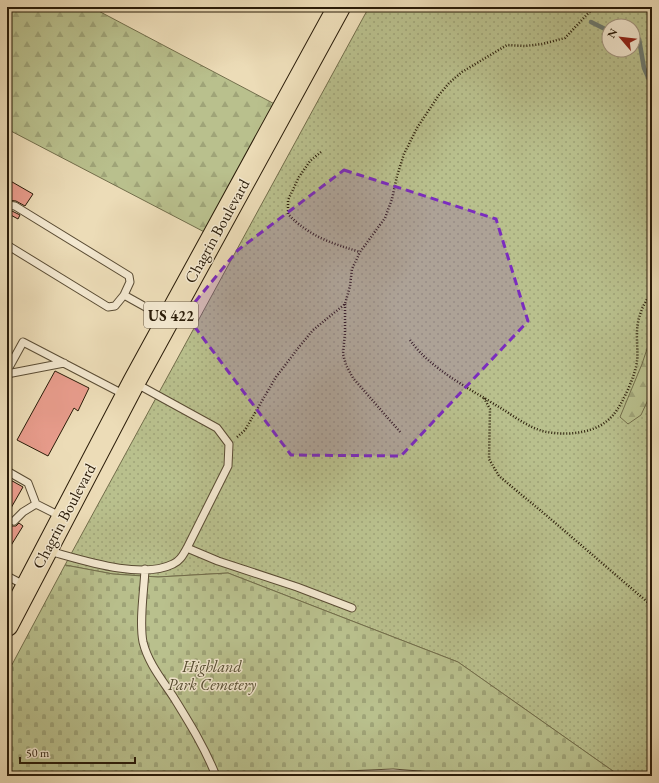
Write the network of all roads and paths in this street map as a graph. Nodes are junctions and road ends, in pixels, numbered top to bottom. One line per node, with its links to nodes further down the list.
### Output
1 (339, 7): 10 (main road, Chagrin Boulevard / US 422)
2 (594, 7): 6 (path)
3 (321, 152): 6 (path)
4 (7, 206): 8 (lane)
5 (7, 245): 8 (lane)
6 (360, 252): 9 (path)
7 (652, 292): 15 (path)
8 (124, 295): 10 (lane)
9 (345, 304): 16 (path); 17 (path)
10 (168, 320): 14 (main road, Chagrin Boulevard / US 422)
11 (410, 340): 15 (path)
12 (64, 363): 13 (lane); 13 (lane); 14 (lane)
13 (7, 373)
14 (131, 389): 17 (lane); 20 (main road, Chagrin Boulevard / US 422)
15 (484, 398): 27 (path)
16 (401, 433)
17 (229, 444): 22 (lane)
18 (7, 471): 19 (lane)
19 (36, 504): 20 (lane); 21 (lane)
20 (64, 518): 23 (main road, Chagrin Boulevard / US 422)
21 (14, 521)
22 (188, 548): 24 (lane); 28 (lane)
23 (47, 551): 24 (lane); 26 (main road, Chagrin Boulevard / US 422)
24 (145, 569): 30 (lane)
25 (7, 576): 26 (lane)
26 (27, 587): 29 (main road, Chagrin Boulevard / US 422)
27 (652, 606)
28 (352, 608)
29 (7, 625)
30 (216, 776)
31 (322, 776): 32 (lane)
32 (432, 776)

